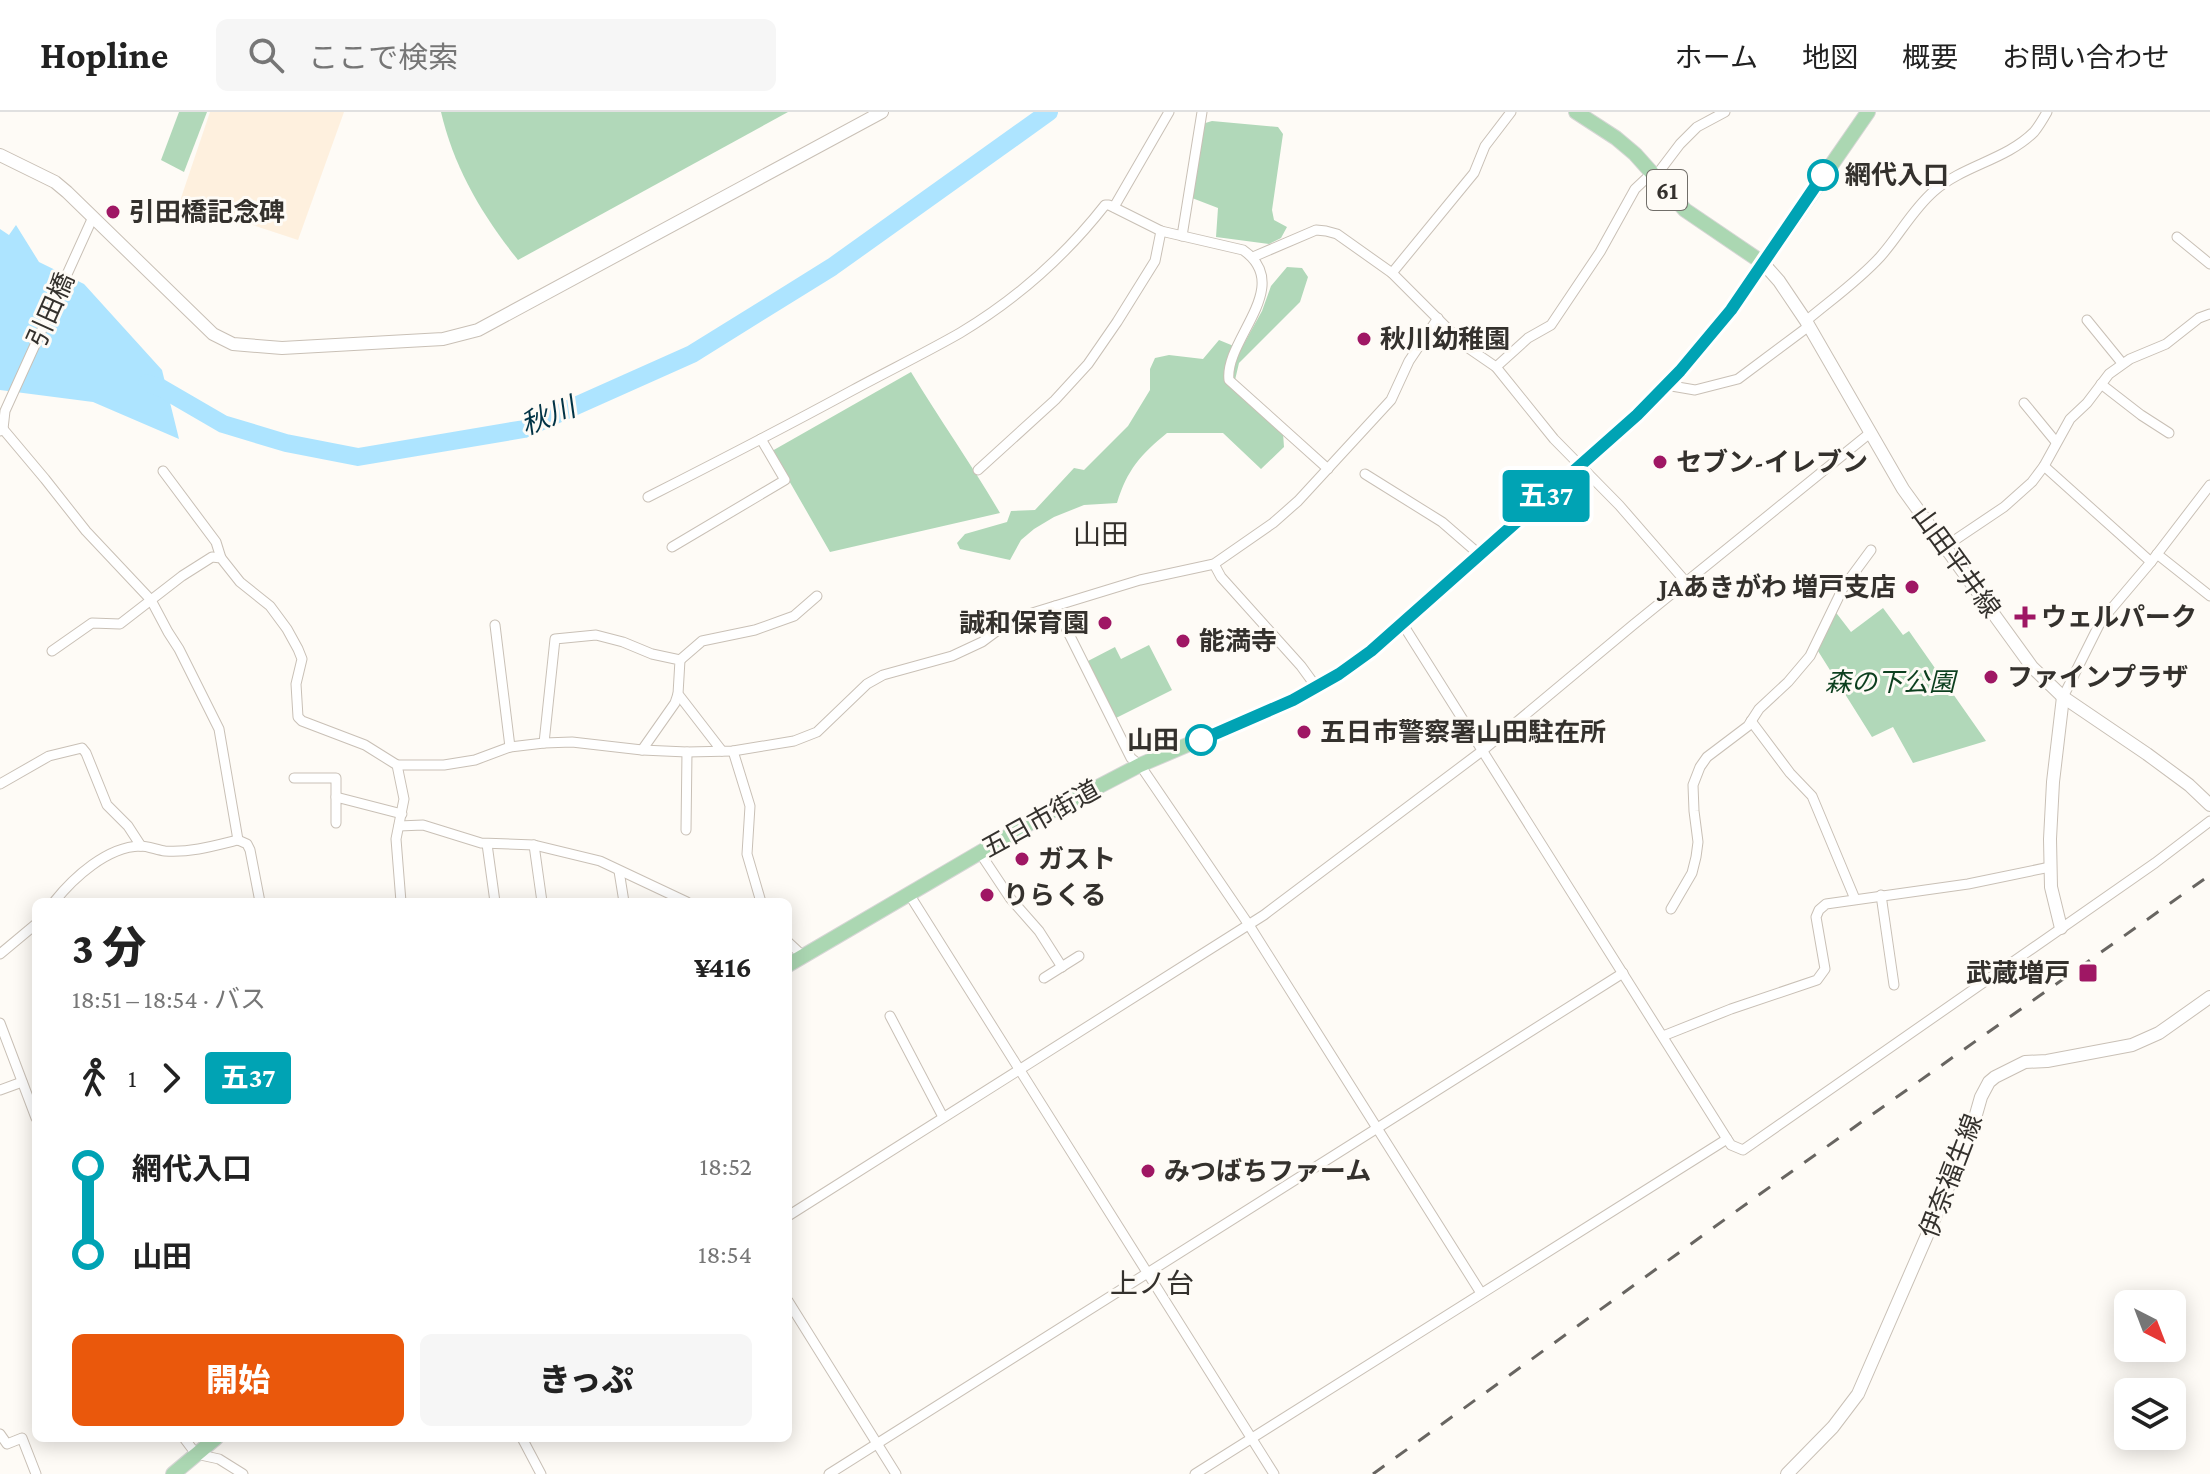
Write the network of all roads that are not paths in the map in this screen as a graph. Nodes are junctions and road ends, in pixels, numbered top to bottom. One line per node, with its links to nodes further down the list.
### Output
1 (882, 112): 12 (main road)
2 (1169, 112): 11 (street)
3 (1202, 112): 14 (street)
4 (1511, 112): 19 (street)
5 (1576, 112): 10 (main road, 61)
6 (1725, 112): 10 (street)
7 (1868, 112): 17 (main road, 五日市街道)
8 (2047, 112): 23 (street)
9 (0, 155): 12 (main road)
10 (1654, 175): 17 (main road, 61); 25 (street)
11 (1114, 207): 13 (street); 32 (street)
12 (91, 222): 29 (street, 引田橋)
13 (1161, 231): 14 (street); 37 (street)
14 (1182, 236): 16 (street)
15 (2177, 237): 18 (street)
16 (1253, 257): 19 (street); 36 (street)
17 (1763, 263): 23 (main road, 山田平井線); 27 (main road, 五日市街道)
18 (2210, 264)
19 (1392, 273): 21 (street)
20 (2210, 314): 24 (street)
21 (1438, 318): 25 (street); 36 (street)
22 (2087, 320): 24 (street)
23 (1808, 323): 27 (street); 30 (main road, 山田平井線)
24 (2122, 363): 26 (street)
25 (1496, 367): 34 (street)
26 (2101, 384): 31 (street); 33 (street)
27 (1666, 385): 34 (main road, 五日市街道)
28 (2024, 403): 33 (street)
29 (1, 430): 52 (street)
30 (1870, 433): 42 (main road, 山田平井線); 49 (street)
31 (2169, 433)
32 (761, 439): 41 (street); 43 (street)
33 (2056, 442): 35 (street)
34 (1580, 466): 45 (main road, 五日市街道); 49 (street)
35 (2044, 466): 42 (street); 47 (street)
36 (1328, 469): 48 (street)
37 (978, 470)
38 (163, 471): 46 (street)
39 (1365, 474): 45 (street)
40 (2210, 485): 47 (street)
41 (648, 497)
42 (1946, 546): 60 (main road, 山田平井線)
43 (672, 547)
44 (1871, 550): 61 (street)
45 (1480, 555): 54 (main road, 五日市街道)
46 (221, 558): 52 (street); 69 (street)
47 (2154, 558): 51 (street); 60 (street)
48 (1214, 564): 53 (street); 58 (street)
49 (1686, 582): 67 (street)
50 (817, 596): 57 (street)
51 (2210, 596)
52 (151, 600): 56 (street); 80 (street)
53 (1055, 606): 66 (street); 70 (street)
54 (1402, 623): 58 (main road, 五日市街道); 67 (street)
55 (495, 625): 63 (street)
56 (52, 651)
57 (680, 660): 59 (street); 62 (street)
58 (1317, 688): 70 (main road, 五日市街道)
59 (678, 694): 64 (street); 65 (street)
60 (2063, 697): 74 (main road, 山田平井線); 85 (main road)
61 (1751, 721): 97 (street); 98 (street)
62 (544, 743): 63 (street); 64 (street)
63 (510, 747): 69 (street)
64 (642, 750): 68 (street)
65 (722, 751): 66 (street); 68 (street)
66 (733, 751): 96 (street)
67 (1482, 751): 99 (street); 108 (street)
68 (687, 752): 79 (street)
69 (397, 765): 75 (street)
70 (1140, 765): 84 (main road, 五日市街道); 99 (street)
71 (294, 778): 73 (street)
72 (0, 784): 83 (street)
73 (336, 797): 75 (street); 77 (street)
74 (2210, 805)
75 (402, 814): 78 (street)
76 (2210, 821): 101 (street)
77 (336, 823)
78 (399, 826): 81 (street); 91 (street)
79 (686, 830)
80 (238, 840): 83 (street); 90 (street)
81 (487, 844): 82 (street); 92 (street)
82 (534, 845): 86 (street); 93 (street)
83 (141, 846): 89 (street)
84 (980, 853): 87 (main road, 五日市街道); 107 (street)
85 (2050, 867): 88 (street); 101 (main road)
86 (619, 871): 94 (street); 95 (street)
87 (909, 894): 104 (main road, 五日市街道); 115 (street)
88 (1881, 895): 97 (street); 110 (street)
89 (57, 898)
90 (259, 898)
91 (401, 898)
92 (494, 898)
93 (541, 898)
94 (623, 898)
95 (678, 898)
96 (760, 898)
97 (1855, 899): 114 (street)
98 (1671, 909)
99 (1249, 925): 115 (street); 120 (street)
100 (32, 927): 103 (street)
101 (2061, 928): 121 (street)
102 (792, 946): 104 (street)
103 (0, 954)
104 (803, 956): 106 (main road, 五日市街道)
105 (1079, 956): 107 (street)
106 (792, 963)
107 (1062, 967): 109 (street)
108 (1623, 973): 114 (street); 120 (street)
109 (1044, 978)
110 (1894, 985)
111 (2210, 997): 141 (main road, 伊奈福生線)
112 (890, 1016): 119 (street)
113 (0, 1023): 116 (street)
114 (1663, 1036): 121 (street)
115 (1019, 1069): 119 (street); 123 (street)
116 (22, 1082): 117 (street); 118 (street)
117 (0, 1090)
118 (32, 1108)
119 (943, 1117): 122 (street)
120 (1377, 1127): 123 (street); 124 (street)
121 (1727, 1139): 124 (street)
122 (792, 1213)
123 (1147, 1273): 127 (street); 131 (street)
124 (1481, 1293): 127 (street)
125 (792, 1307): 131 (street)
126 (0, 1434): 133 (street)
127 (1252, 1438): 139 (street); 140 (street)
128 (187, 1442): 132 (street)
129 (211, 1442): 132 (main road)
130 (524, 1442): 136 (street)
131 (877, 1444): 137 (street); 138 (street)
132 (196, 1454): 134 (main road); 135 (street)
133 (36, 1474)
134 (173, 1474)
135 (243, 1474)
136 (541, 1474)
137 (829, 1474)
138 (896, 1474)
139 (1195, 1474)
140 (1274, 1474)
141 (1787, 1474)

